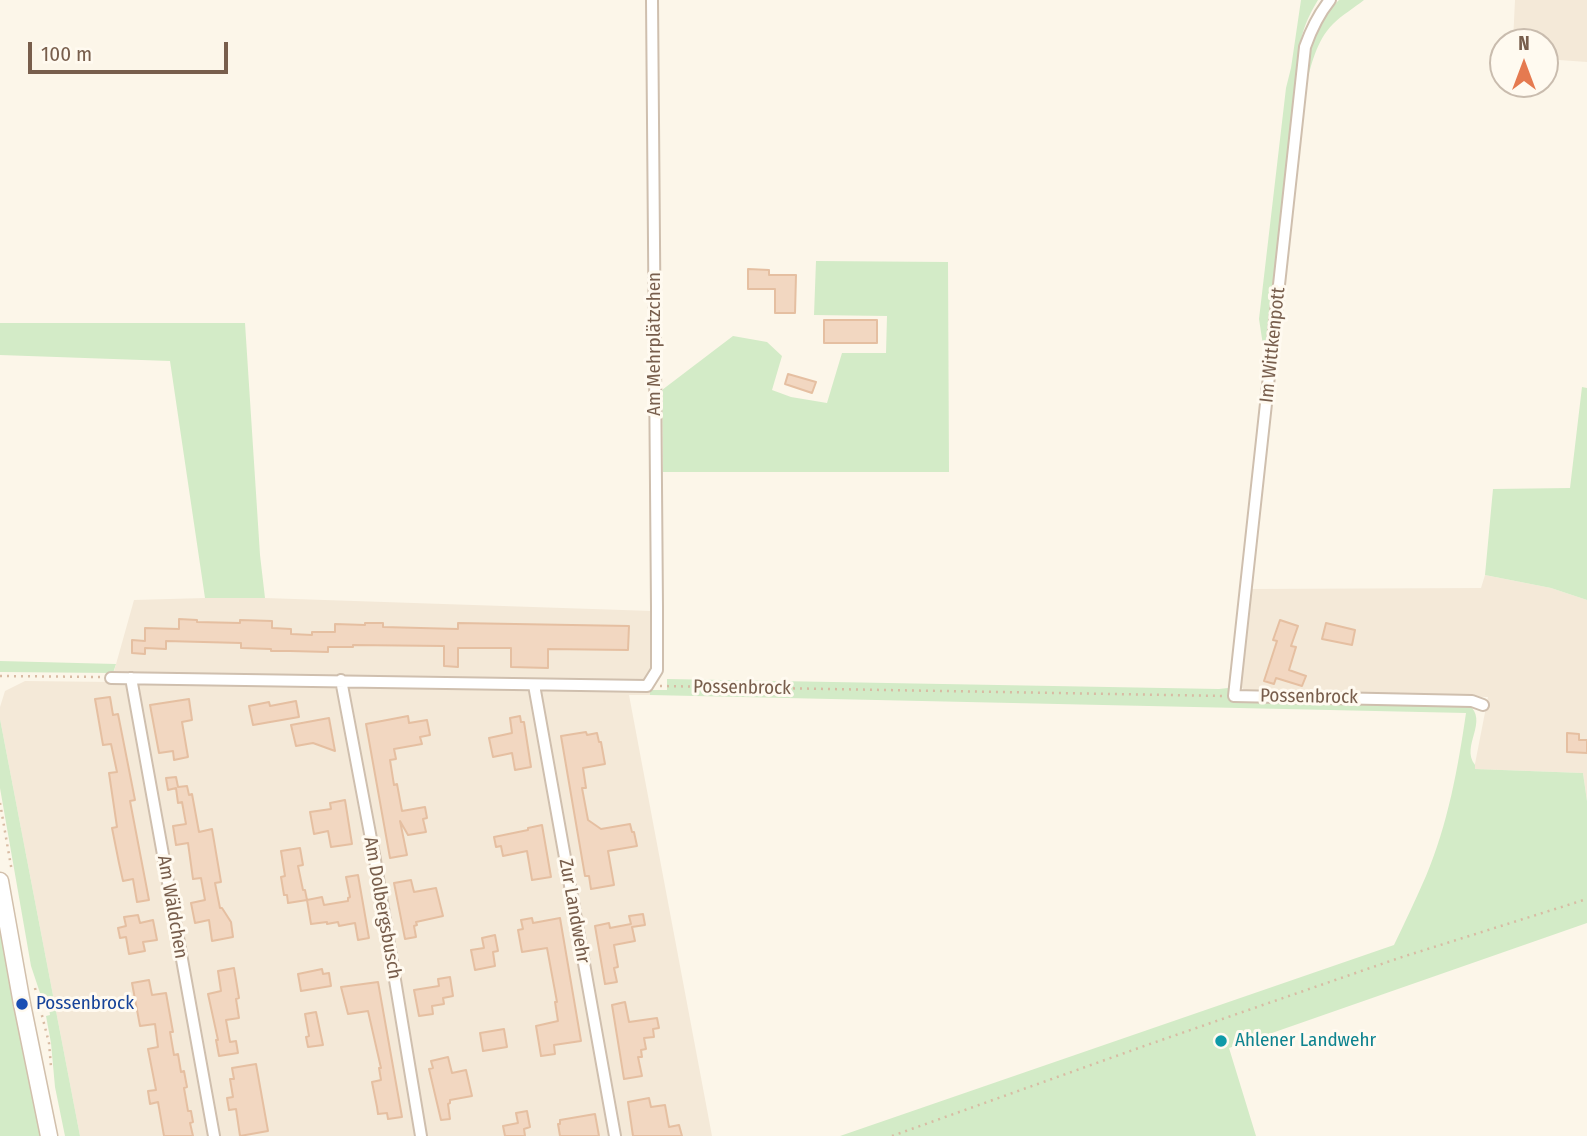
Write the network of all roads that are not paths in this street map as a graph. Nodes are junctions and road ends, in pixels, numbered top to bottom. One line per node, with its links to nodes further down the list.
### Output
1 (652, 0): 6 (street, Am Mehrplätzchen)
2 (1330, 0): 7 (street, Im Wittkenpott)
3 (111, 678): 4 (street)
4 (131, 678): 5 (street); 11 (street, Am Wäldchen)
5 (341, 680): 6 (street); 12 (street, Am Dolbergsbusch)
6 (534, 685): 13 (street, Zur Landwehr)
7 (1234, 696): 8 (street, Possenbrock)
8 (1483, 705)
9 (0, 881): 10 (main road)
10 (49, 1136)
11 (214, 1136)
12 (421, 1136)
13 (615, 1136)

